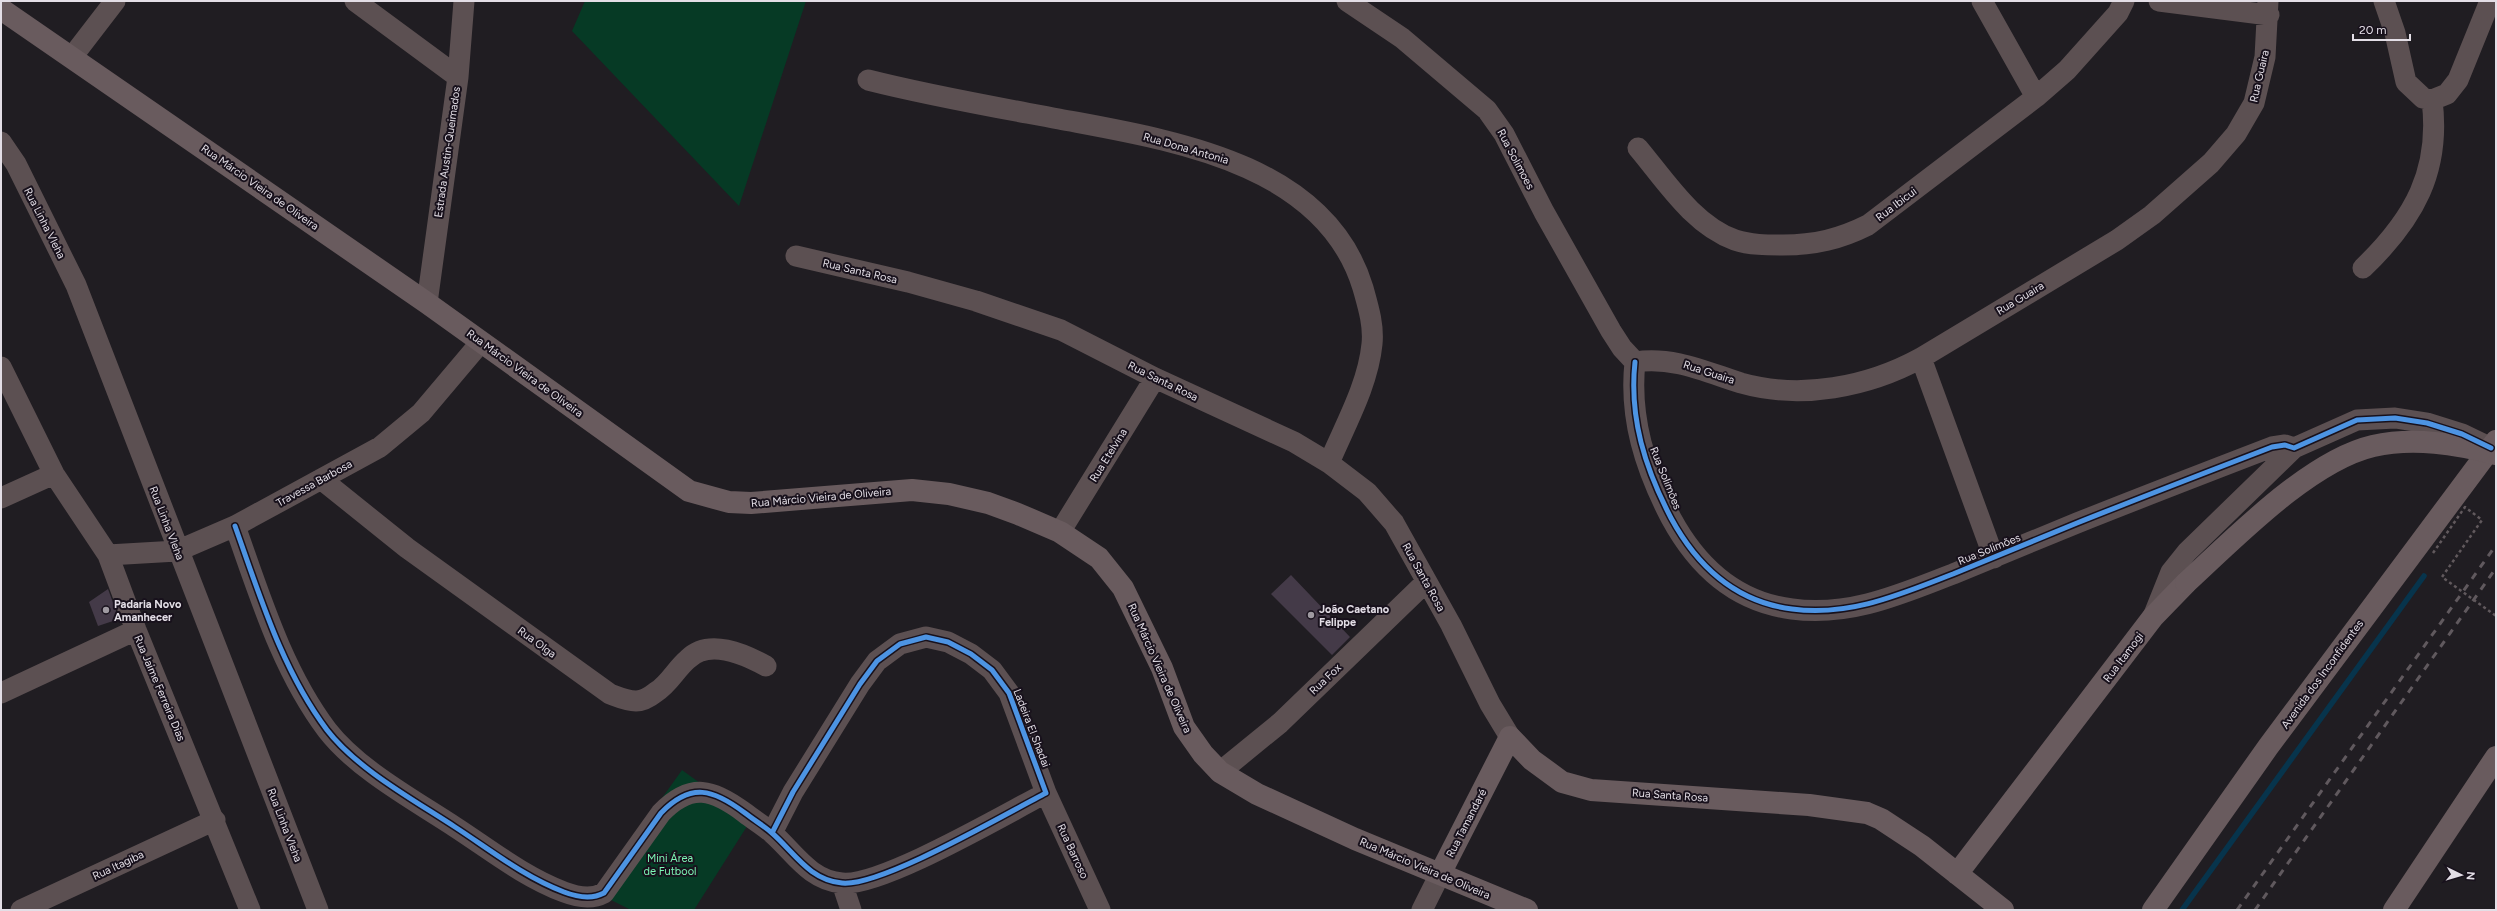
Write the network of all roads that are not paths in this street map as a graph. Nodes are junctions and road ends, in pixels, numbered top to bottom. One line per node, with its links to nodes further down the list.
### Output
1 (114, 1): 12 (street)
2 (355, 1): 13 (street)
3 (464, 1): 13 (street, Estrada Austin-Queimados)
4 (1347, 1): 24 (street, Rua Solimoes)
5 (1982, 1): 15 (street)
6 (2124, 1): 15 (street, Rua Ibicui)
7 (2159, 1): 11 (street)
8 (2384, 1): 16 (street)
9 (2490, 1): 16 (street)
10 (1, 8): 12 (main road, Rua Márcio Vieira de Oliveira)
11 (2268, 8): 23 (street, Rua Guaira)
12 (72, 58): 21 (main road, Rua Márcio Vieira de Oliveira)
13 (458, 77): 21 (street, Estrada Austin-Queimados)
14 (868, 80): 29 (street, Rua Dona Antonia)
15 (2036, 97): 18 (street, Rua Ibicui)
16 (2432, 100): 20 (street)
17 (1, 142): 35 (street, Rua Linha Vleha)
18 (1638, 148)
19 (796, 256): 26 (street, Rua Santa Rosa)
20 (2364, 268)
21 (427, 303): 22 (main road, Rua Márcio Vieira de Oliveira)
22 (481, 342): 31 (street, Travessa Barbosa); 34 (main road, Rua Márcio Vieira de Oliveira)
23 (1922, 358): 24 (street, Rua Guaira); 37 (street)
24 (1635, 362): 37 (street, Rua Solimões)
25 (1, 367): 30 (street, Rua Jaime Ferreira Dias)
26 (1155, 378): 29 (street, Rua Santa Rosa); 34 (street, Rua Etelvina)
27 (2294, 448): 28 (street, Rua Solimões); 37 (street, Rua Solimões); 39 (street, Rua Itamogi)
28 (2494, 448): 39 (main road, bridge); 60 (main road, Avenida dos Inconfidentes)
29 (1329, 463): 38 (street, Rua Santa Rosa)
30 (54, 474): 32 (street); 36 (street, Rua Jaime Ferreira Dias)
31 (321, 479): 33 (street, Travessa Barbosa); 41 (street, Rua Olga)
32 (1, 498)
33 (235, 526): 35 (street, Travessa Barbosa); 48 (street)
34 (1060, 532): 45 (main road, Rua Márcio Vieira de Oliveira)
35 (177, 551): 36 (street, Travessa Barbosa); 54 (street, Rua Linha Vleha)
36 (108, 556): 40 (street, Rua Jaime Ferreira Dias)
37 (1994, 558)
38 (1426, 582): 43 (street, Rua Santa Rosa); 45 (street, Rua Fox)
39 (2153, 617): 50 (main road, Rua Itamogi)
40 (136, 630): 42 (street); 47 (street, Rua Jaime Ferreira Dias)
41 (766, 666)
42 (1, 693)
43 (1510, 737): 49 (main road, Rua Tamandaré); 50 (main road, Rua Santa Rosa)
44 (2496, 757): 61 (main road)
45 (1220, 772): 49 (main road, Rua Márcio Vieira de Oliveira)
46 (1046, 793): 48 (street, Ladeira El Shadai); 51 (street); 56 (street, Rua Barroso)
47 (215, 820): 52 (street, Rua Itagiba); 53 (street, Rua Jaime Ferreira Dias)
48 (772, 833): 51 (street)
49 (1440, 874): 57 (street, Rua Tamandaré); 58 (main road, Rua Márcio Vieira de Oliveira)
50 (1957, 874): 59 (main road, Rua Santa Rosa)
51 (842, 883): 55 (street)
52 (21, 910)
53 (250, 910)
54 (318, 910)
55 (851, 910)
56 (1100, 910)
57 (1422, 910)
58 (1527, 910)
59 (2003, 910)
60 (2153, 910)
61 (2394, 910)

